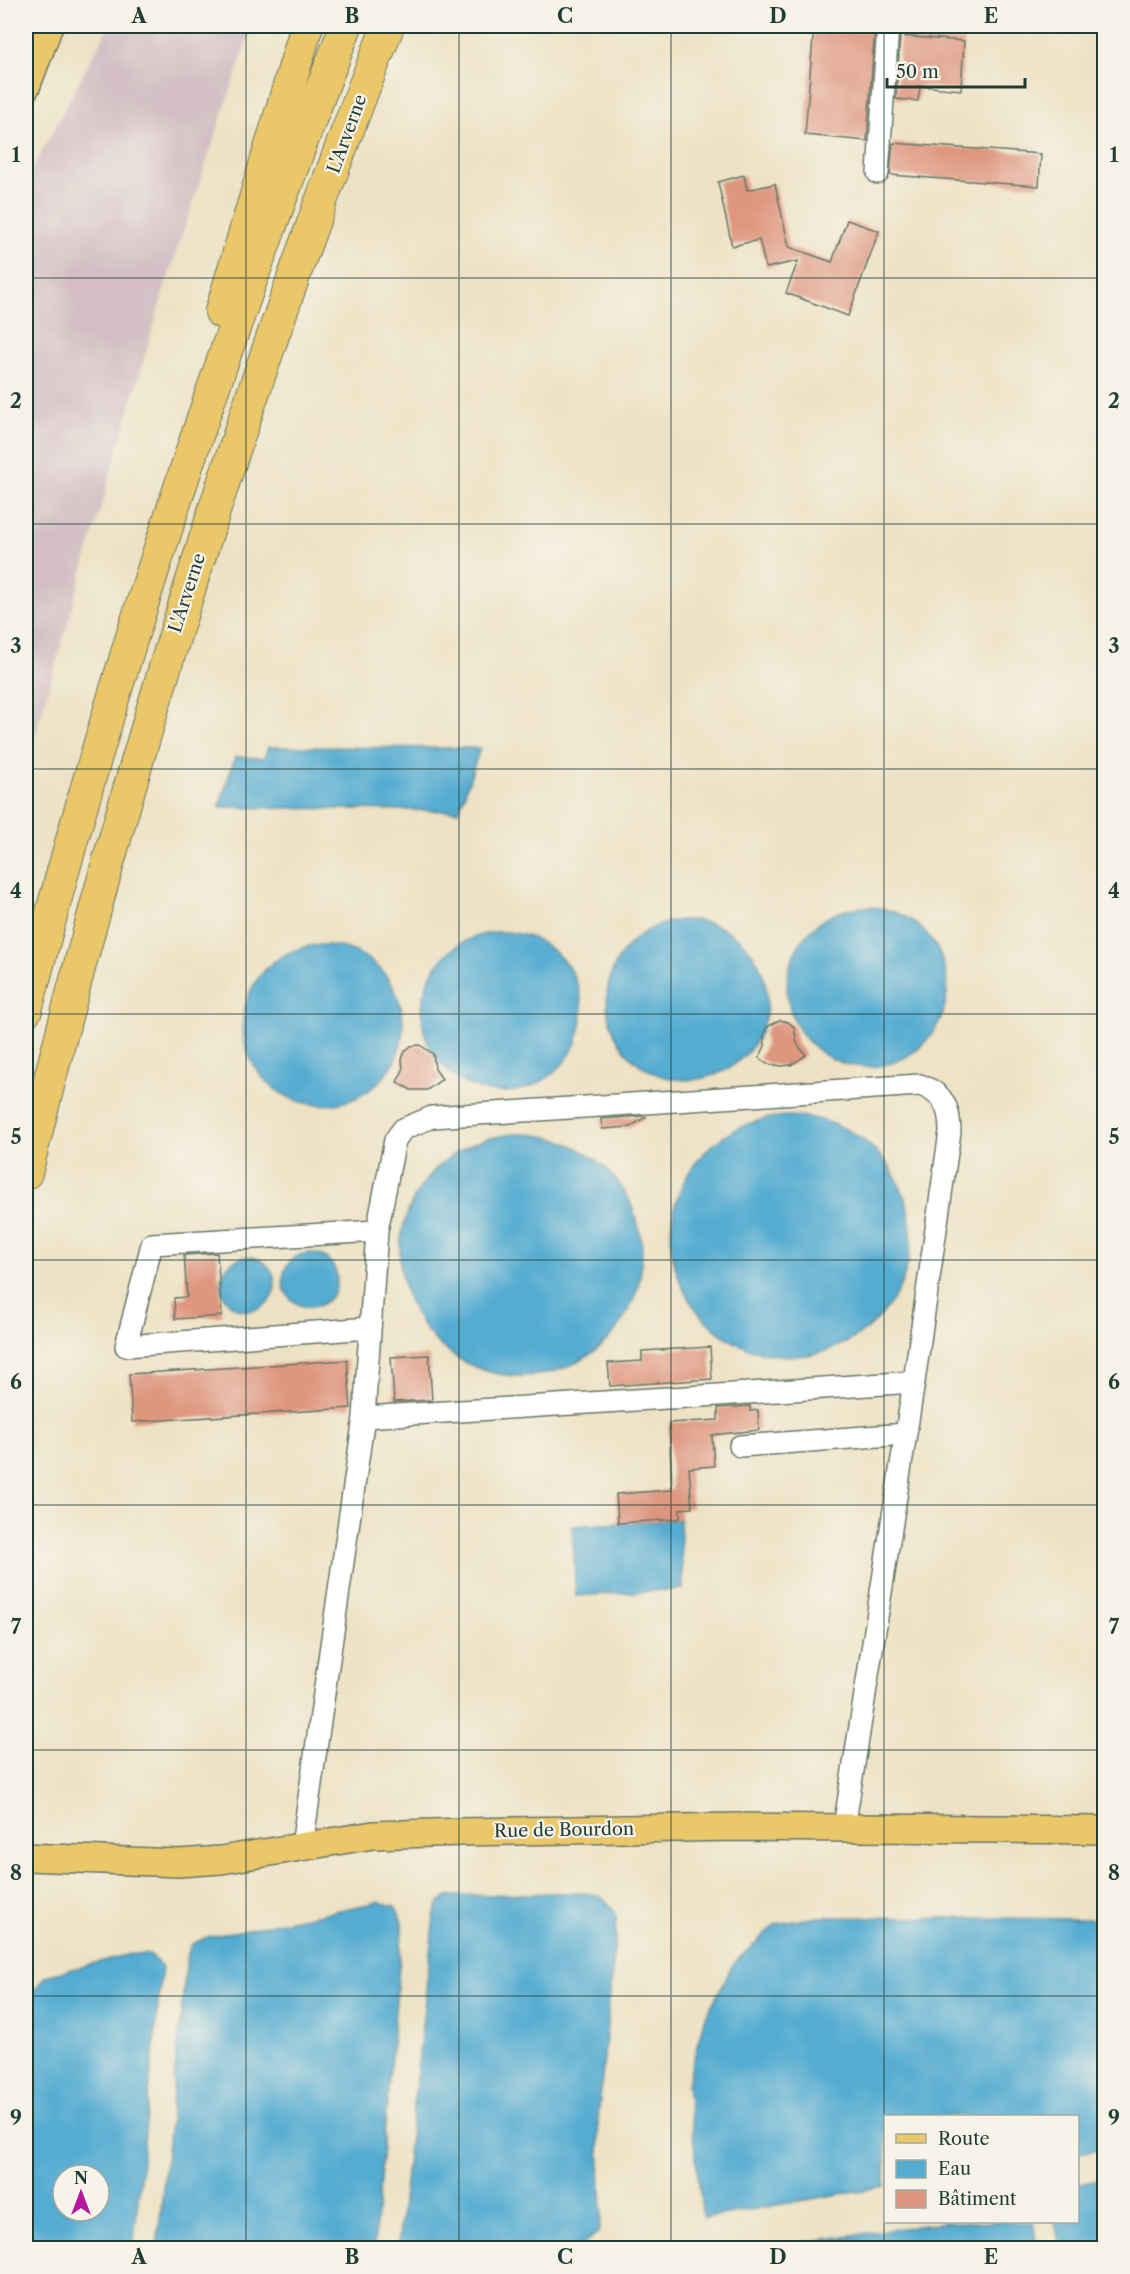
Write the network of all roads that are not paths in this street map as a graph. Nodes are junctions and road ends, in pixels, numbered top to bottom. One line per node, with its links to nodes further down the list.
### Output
1 (49, 26): 6 (main road)
2 (307, 26): 8 (highway)
3 (346, 26): 8 (highway)
4 (388, 26): 10 (highway, L'Arverne)
5 (888, 26): 7 (street)
6 (26, 87)
7 (878, 173)
8 (219, 375): 9 (highway)
9 (26, 1010)
10 (26, 1173)
11 (377, 1231): 12 (street); 12 (street); 13 (street)
12 (370, 1328): 14 (street)
13 (914, 1382): 14 (street); 15 (street)
14 (364, 1417): 19 (street)
15 (906, 1434): 16 (street); 17 (street)
16 (740, 1446)
17 (844, 1828): 18 (main road, Rue de Bourdon); 19 (main road, Rue de Bourdon)
18 (1104, 1830)
19 (302, 1846): 20 (main road, Rue de Bourdon)
20 (26, 1857)

